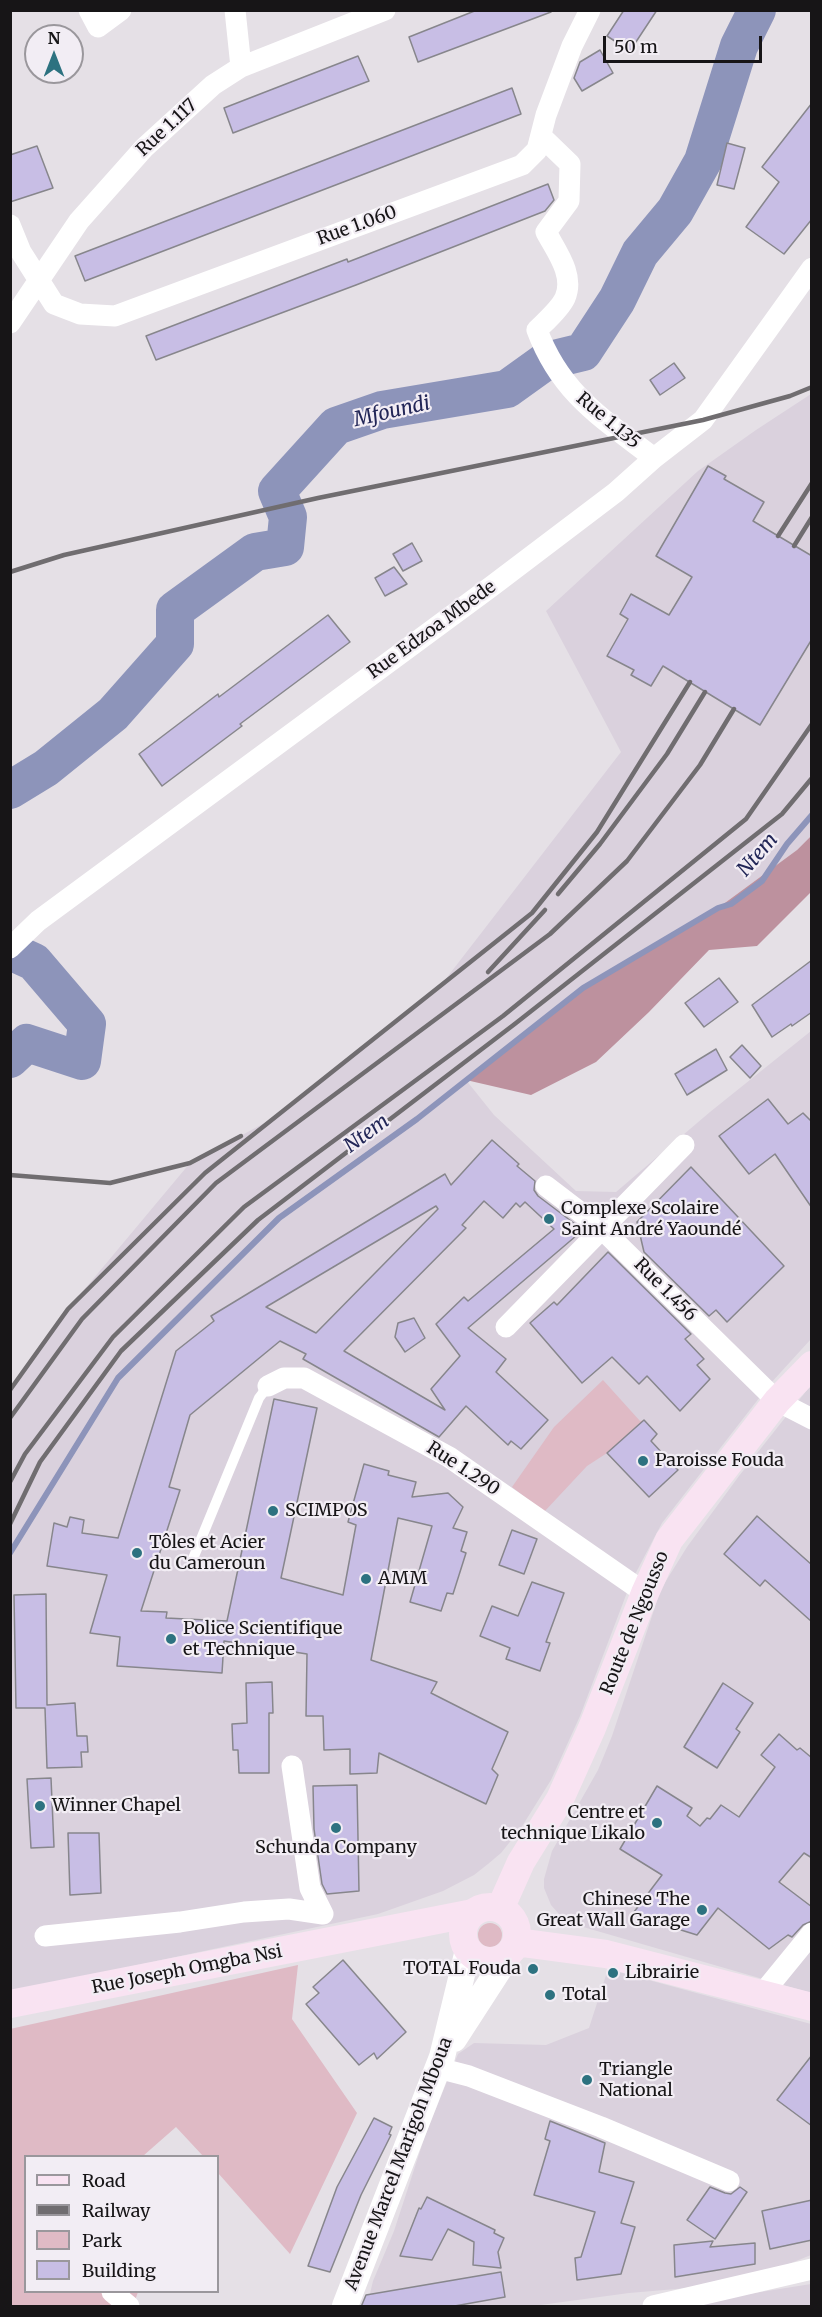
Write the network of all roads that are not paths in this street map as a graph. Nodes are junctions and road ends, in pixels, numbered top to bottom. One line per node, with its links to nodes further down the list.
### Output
1 (89, 10): 2 (street)
2 (121, 10)
3 (235, 10): 6 (street)
4 (385, 10): 6 (street, Rue 1.117)
5 (590, 10): 7 (street, Rue 1.060)
6 (241, 67): 10 (street, Rue 1.117)
7 (541, 136): 10 (street, Rue 1.060); 12 (street, Rue 1.135)
8 (10, 225): 10 (street, Rue 1.060)
9 (812, 268): 12 (street, Rue Edzoa Mbede)
10 (39, 282): 11 (street, Rue 1.117)
11 (10, 323)
12 (654, 458): 13 (street, Rue Edzoa Mbede)
13 (10, 948)
14 (684, 1145): 16 (street)
15 (546, 1186): 16 (street, Rue 1.456)
16 (601, 1228): 17 (street); 20 (street, Rue 1.456)
17 (506, 1327)
18 (812, 1365): 20 (main road, Route de Ngousso)
19 (268, 1386): 22 (lane); 23 (street, Rue 1.290)
20 (777, 1401): 21 (street, Rue 1.456); 23 (main road, Route de Ngousso)
21 (812, 1419)
22 (192, 1561)
23 (645, 1593): 25 (main road, Route de Ngousso)
24 (292, 1766): 26 (street)
25 (502, 1927): 29 (main road); 30 (main road, Route de Ngousso); 30 (main road); 31 (main road); 34 (street)
26 (325, 1929): 28 (street); 29 (main road, Rue Joseph Omgba Nsi); 32 (main road, Rue Joseph Omgba Nsi)
27 (812, 1933): 31 (street)
28 (45, 1936)
29 (364, 1936): 30 (main road)
30 (466, 1945): 34 (street, Avenue Marcel Marigoh Mboua)
31 (763, 1993): 33 (main road)
32 (10, 2004)
33 (812, 2007)
34 (440, 2062): 35 (street); 39 (street, Avenue Marcel Marigoh Mboua)
35 (729, 2181)
36 (812, 2269): 40 (street)
37 (113, 2293): 38 (street)
38 (129, 2307)
39 (345, 2307)
40 (653, 2307)

